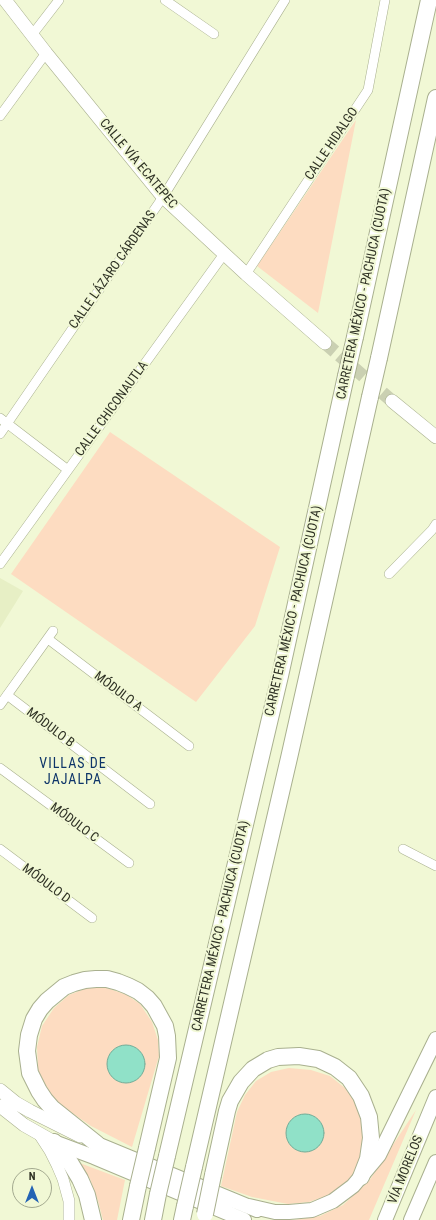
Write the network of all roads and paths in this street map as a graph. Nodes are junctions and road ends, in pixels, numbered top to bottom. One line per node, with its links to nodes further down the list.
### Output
1 (5, 0): 8 (main road, CALLE VÍA ECATEPEC)
2 (59, 0): 8 (street)
3 (165, 0): 7 (street)
4 (285, 0): 12 (street, CALLE LÁZARO CÁRDENAS)
5 (385, 0): 14 (street, CALLE HIDALGO)
6 (429, 0): 51 (highway, CARRETERA MÉXICO - PACHUCA (CUOTA), bridge)
7 (214, 34)
8 (32, 35): 9 (main road, CALLE VÍA ECATEPEC)
9 (46, 53): 11 (street); 12 (main road, CALLE VÍA ECATEPEC)
10 (436, 98): 46 (highway, CARRETERA MÉXICO - PACHUCA (CUOTA), bridge)
11 (0, 116)
12 (163, 198): 13 (main road, CALLE VÍA ECATEPEC); 17 (street, CALLE LÁZARO CÁRDENAS)
13 (224, 254): 14 (main road, CALLE VÍA ECATEPEC); 20 (street, CALLE CHICONAUTLA)
14 (246, 274): 15 (main road, CALLE VÍA ECATEPEC)
15 (325, 343)
16 (392, 401): 19 (main road)
17 (3, 421): 18 (street, CALLE LÁZARO CÁRDENAS); 20 (street)
18 (0, 434)
19 (436, 437)
20 (68, 470): 22 (street, CALLE CHICONAUTLA)
21 (436, 524): 23 (street)
22 (0, 564)
23 (389, 574)
24 (7, 695): 25 (street); 26 (street, MÓDULO A); 28 (street, MÓDULO B)
25 (0, 705)
26 (189, 746)
27 (0, 768): 31 (street, MÓDULO C)
28 (150, 804)
29 (0, 849): 33 (street, MÓDULO D)
30 (403, 849): 32 (street)
31 (128, 864)
32 (436, 866)
33 (92, 918)
34 (436, 1039): 43 (main road)
35 (0, 1090): 40 (main road)
36 (436, 1097): 54 (main road, VÍA MORELOS)
37 (0, 1106): 38 (main road)
38 (39, 1134): 39 (main road); 48 (street)
39 (54, 1142): 49 (highway); 52 (main road)
40 (97, 1144): 45 (main road); 50 (highway, bridge)
41 (436, 1162): 44 (main road, VÍA MORELOS)
42 (436, 1168): 44 (main road)
43 (361, 1177): 45 (main road); 47 (highway, bridge)
44 (428, 1180): 55 (main road, VÍA MORELOS)
45 (249, 1206): 53 (main road)
46 (184, 1213)
47 (204, 1217)
48 (69, 1220)
49 (93, 1220)
50 (131, 1220)
51 (152, 1220)
52 (244, 1220)
53 (281, 1220)
54 (385, 1220)
55 (411, 1220)

